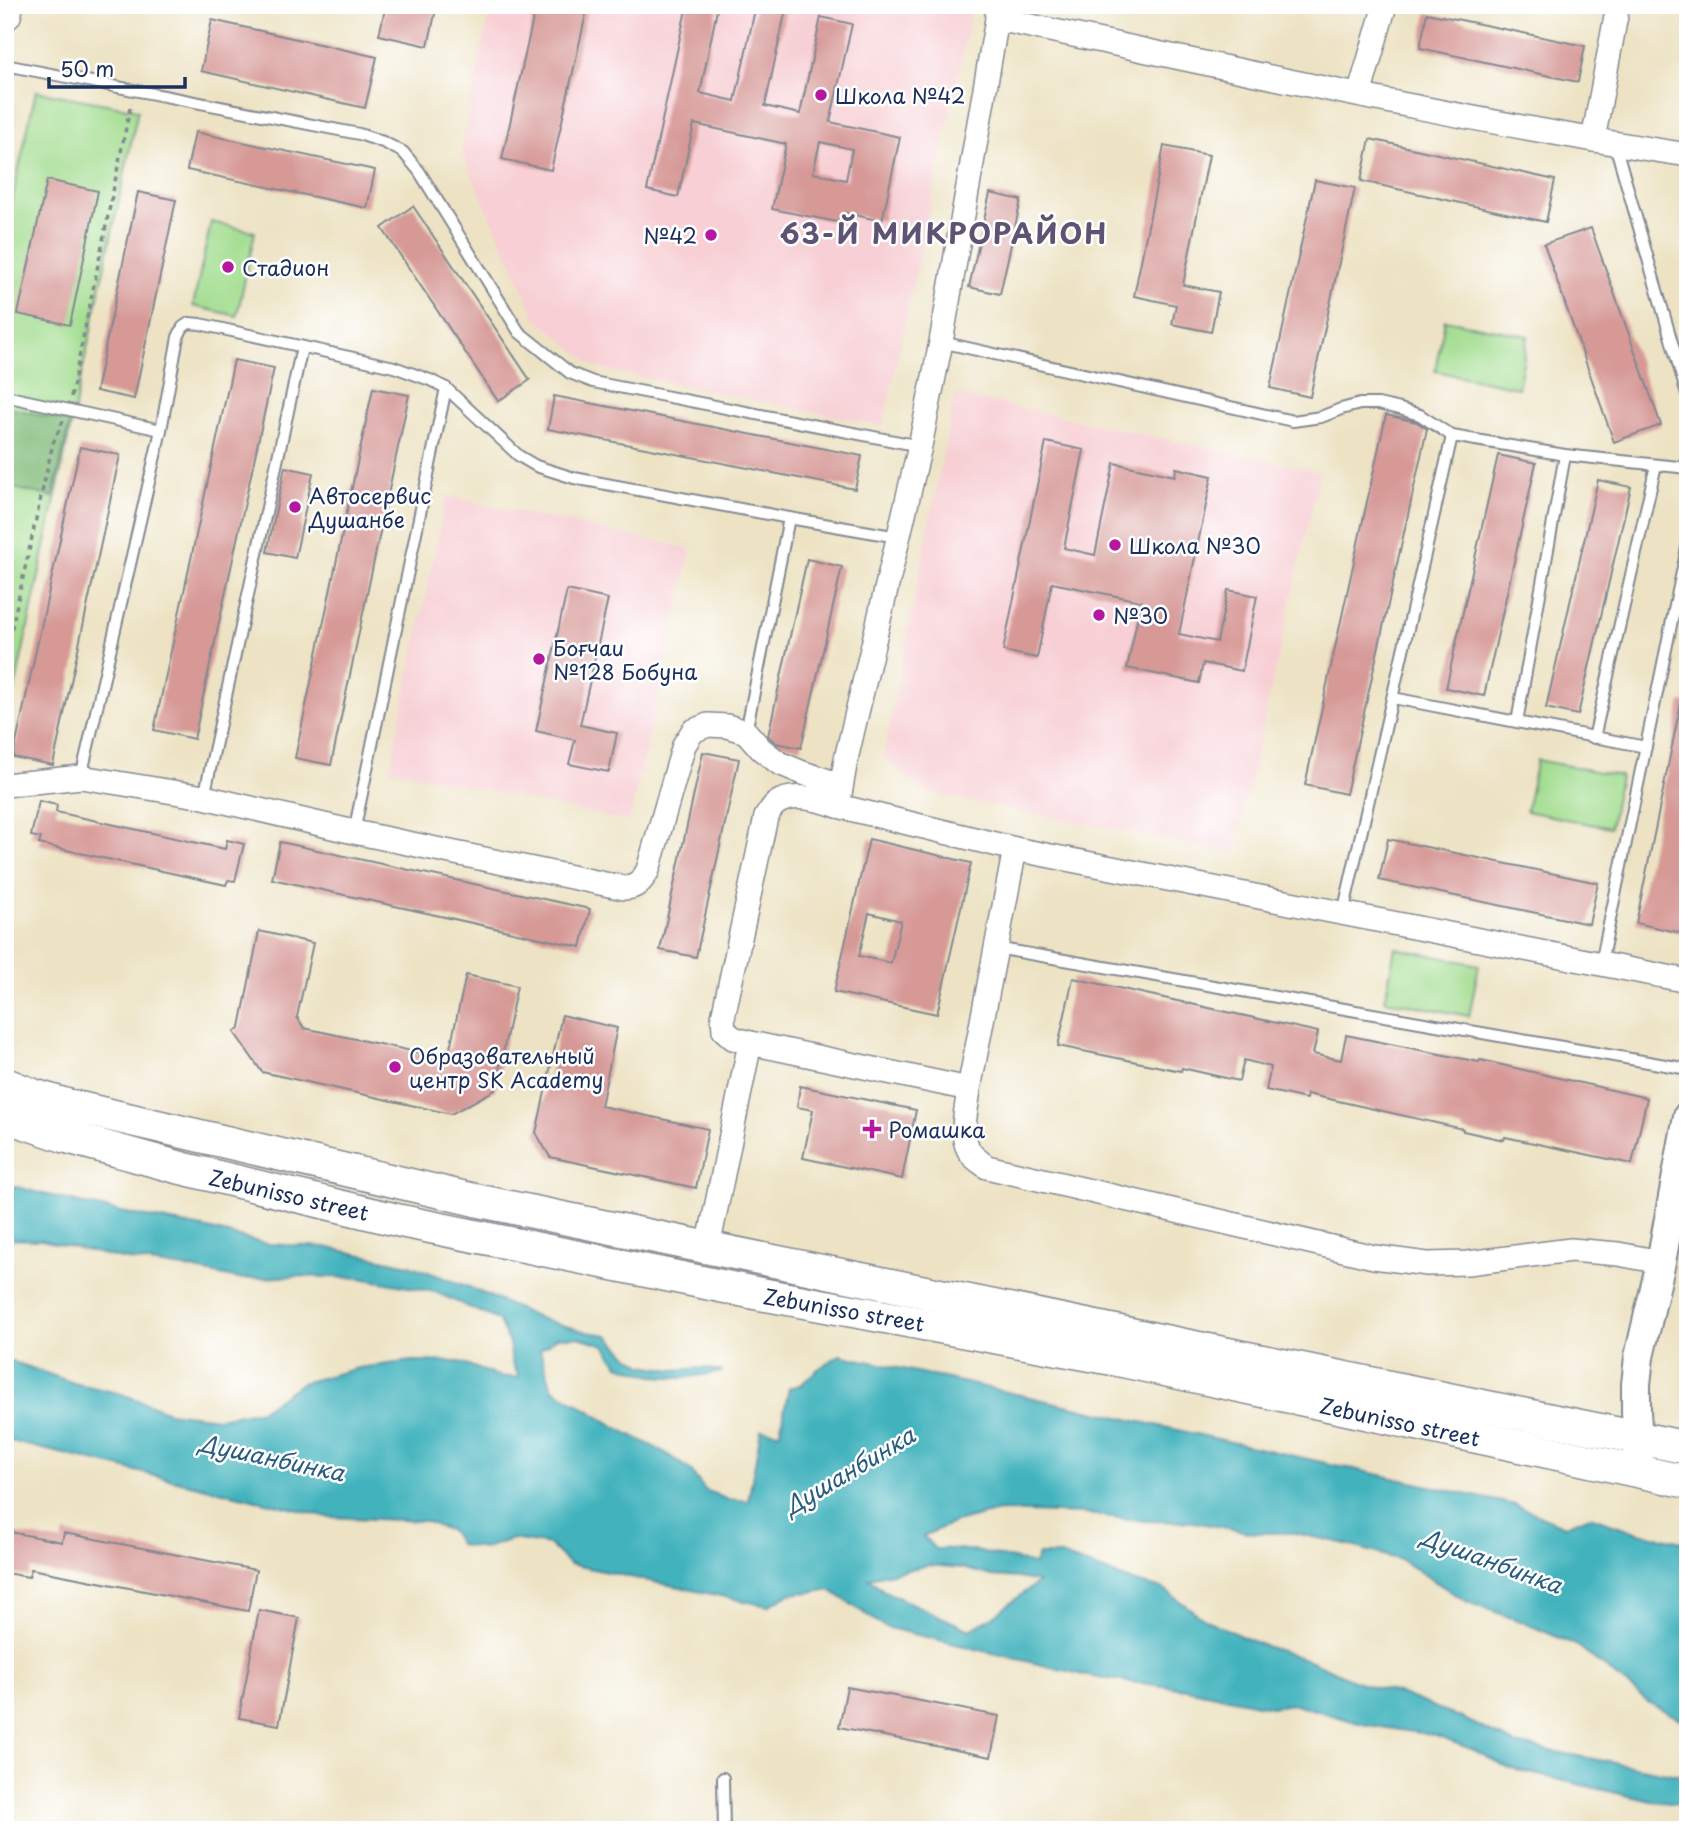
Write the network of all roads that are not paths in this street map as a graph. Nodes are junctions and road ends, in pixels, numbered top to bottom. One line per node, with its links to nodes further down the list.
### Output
1 (7, 5): 5 (main road)
2 (1385, 5): 7 (street)
3 (1618, 5): 8 (street)
4 (997, 12): 7 (street); 10 (street)
5 (5, 14)
6 (5, 65): 17 (lane)
7 (1359, 95): 8 (street)
8 (1604, 142): 9 (street); 14 (lane)
9 (1688, 155)
10 (942, 342): 16 (lane); 17 (street)
11 (302, 347): 12 (lane); 15 (lane); 32 (lane)
12 (446, 388): 21 (lane); 33 (lane)
13 (5, 396): 15 (lane)
14 (1688, 398)
15 (161, 430): 29 (lane)
16 (1452, 436): 18 (lane); 24 (lane)
17 (920, 446): 22 (street)
18 (1565, 455): 19 (lane); 25 (lane)
19 (1656, 465): 20 (lane); 27 (lane)
20 (1688, 468)
21 (789, 518): 22 (lane); 26 (lane)
22 (898, 537): 31 (street)
23 (1688, 543): 28 (lane)
24 (1392, 698): 25 (lane); 35 (lane)
25 (1517, 723): 27 (lane)
26 (746, 732): 31 (street); 33 (street)
27 (1594, 738): 28 (lane)
28 (1646, 747): 37 (lane)
29 (81, 777): 30 (street); 32 (street)
30 (5, 785)
31 (840, 796): 34 (street); 39 (street)
32 (204, 797): 33 (street)
33 (354, 832)
34 (1016, 849): 35 (street); 36 (street)
35 (1343, 913): 37 (street)
36 (996, 948): 40 (lane); 42 (street)
37 (1601, 963): 38 (street)
38 (1688, 981)
39 (750, 1043): 42 (street); 45 (street)
40 (1688, 1069)
41 (5, 1084): 45 (main road)
42 (969, 1089): 46 (street)
43 (5, 1116): 49 (main road, Zebunisso street)
44 (1688, 1116): 46 (street)
45 (708, 1247): 47 (main road)
46 (1661, 1262): 47 (street)
47 (1638, 1437): 48 (main road); 49 (street)
48 (1688, 1448)
49 (1639, 1472): 50 (main road, Zebunisso street)
50 (1688, 1482)
51 (723, 1778): 52 (lane)
52 (724, 1830)

